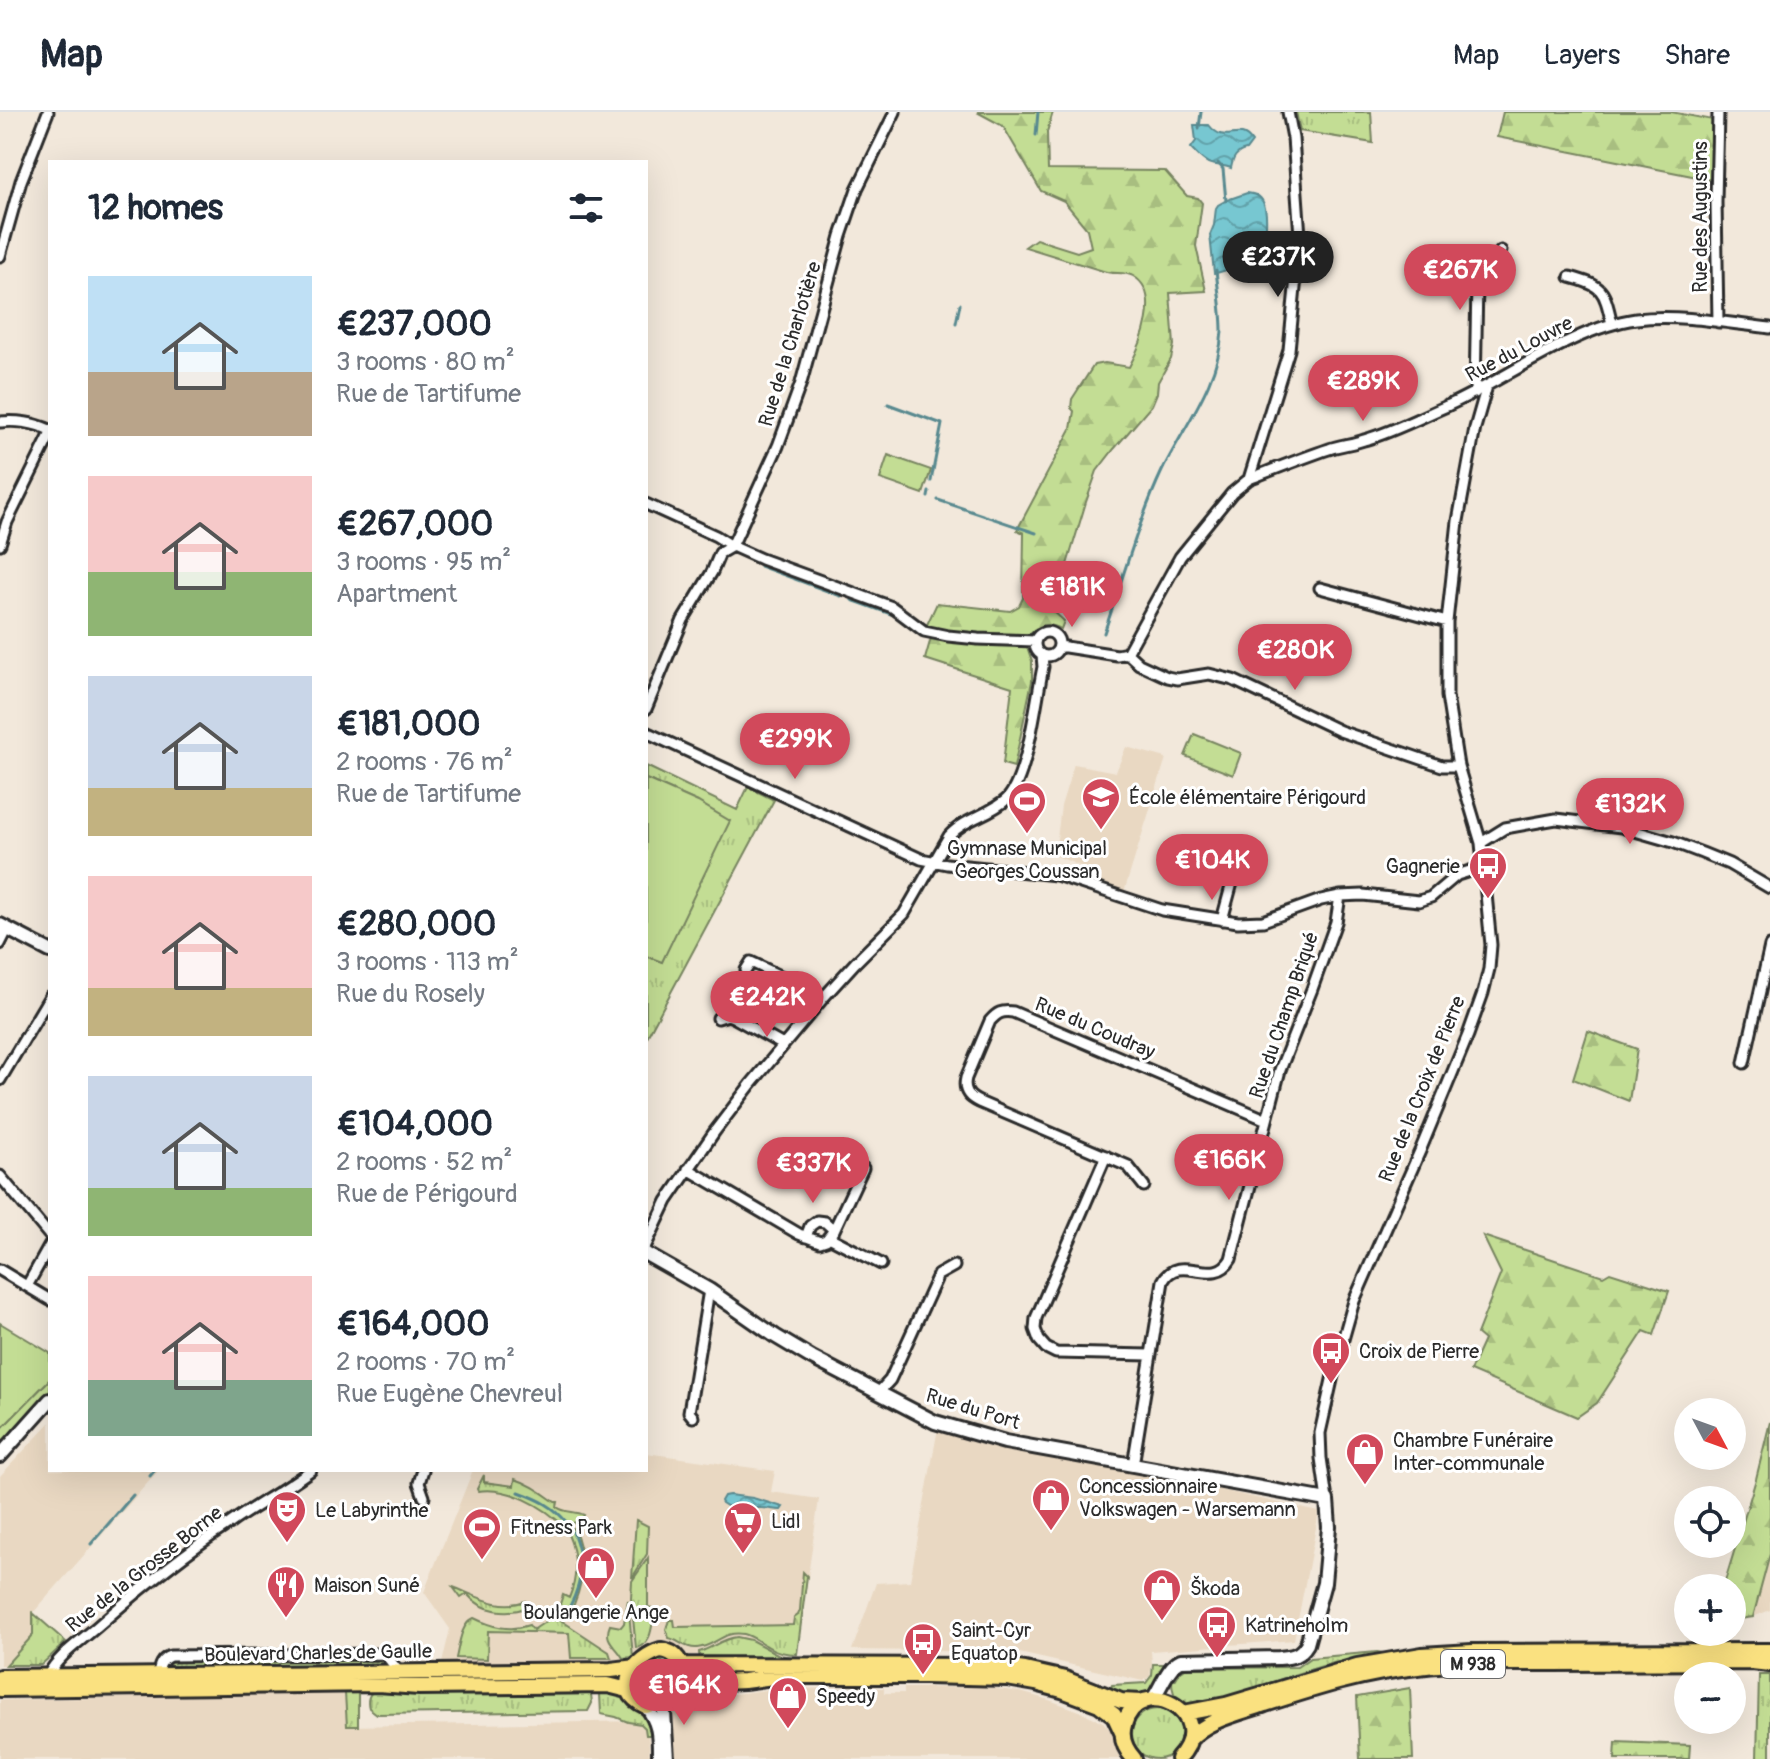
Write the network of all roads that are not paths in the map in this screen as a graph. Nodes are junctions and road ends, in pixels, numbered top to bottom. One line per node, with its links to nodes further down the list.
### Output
1 (48, 112): 6 (street)
2 (895, 112): 19 (street, Rue de la Charlotière)
3 (1288, 112): 16 (street)
4 (1718, 112): 8 (street, Rue des Augustins)
5 (1501, 251): 12 (street)
6 (0, 256)
7 (1570, 277): 9 (street)
8 (1718, 322): 9 (street, Rue du Louvre); 10 (street, Rue du Louvre)
9 (1612, 324): 11 (street, Rue du Louvre)
10 (1770, 328)
11 (1487, 386): 12 (street, Rue du Louvre); 21 (street, Rue de la Croix de Pierre)
12 (1475, 393): 16 (street, Rue du Louvre)
13 (0, 422): 14 (street)
14 (48, 430)
15 (48, 436): 18 (street)
16 (1249, 479): 24 (street)
17 (648, 505): 19 (street)
18 (0, 544)
19 (732, 546): 22 (street); 26 (street, Rue de la Charlotière)
20 (1320, 588): 21 (street)
21 (1447, 622): 28 (street, Rue de la Croix de Pierre)
22 (1035, 641): 23 (street); 25 (street)
23 (1059, 646): 24 (street); 25 (street)
24 (1127, 653): 28 (street)
25 (1042, 655): 31 (street)
26 (648, 704)
27 (648, 733): 31 (street)
28 (1458, 766): 29 (street, Rue de la Croix de Pierre)
29 (1481, 843): 32 (street, Rue de la Croix de Pierre); 33 (street)
30 (1240, 853): 35 (street)
31 (935, 862): 35 (street); 41 (street)
32 (1483, 867): 34 (street); 76 (street, Rue de la Croix de Pierre)
33 (1770, 888)
34 (1340, 896): 35 (street); 47 (street, Rue du Champ Briqué)
35 (1222, 920)
36 (4, 927): 37 (street); 39 (street)
37 (0, 944)
38 (1770, 946): 45 (street)
39 (48, 950)
40 (746, 970): 41 (street)
41 (824, 997): 44 (street)
42 (48, 1003): 46 (street)
43 (718, 1018): 44 (street)
44 (783, 1045): 50 (street)
45 (1744, 1063)
46 (0, 1080)
47 (1267, 1120): 48 (street, Rue du Coudray); 65 (street, Rue du Champ Briqué)
48 (1106, 1156): 52 (street, Rue du Coudray); 65 (street)
49 (863, 1168): 53 (street)
50 (688, 1169): 55 (street); 56 (street)
51 (0, 1176): 54 (street)
52 (1144, 1186)
53 (831, 1233): 55 (street); 55 (street); 59 (street)
54 (48, 1234)
55 (806, 1237)
56 (648, 1241)
57 (48, 1249): 62 (street)
58 (648, 1255): 63 (street, Rue du Port)
59 (881, 1264)
60 (954, 1266): 66 (street)
61 (0, 1270): 62 (street)
62 (27, 1286): 64 (street)
63 (709, 1290): 66 (street, Rue du Port); 69 (street)
64 (48, 1299)
65 (1150, 1355): 72 (street, Rue du Champ Briqué)
66 (879, 1392): 72 (street, Rue du Port)
67 (48, 1402): 70 (street)
68 (48, 1410): 70 (street)
69 (693, 1417)
70 (30, 1424): 71 (street)
71 (0, 1456)
72 (1133, 1465): 76 (street, Rue du Port)
73 (308, 1472): 82 (street, Rue de la Grosse Borne)
74 (422, 1472): 75 (street)
75 (424, 1497)
76 (1327, 1500): 83 (street, Rue de la Croix de Pierre)
77 (1770, 1651): 91 (main road, M 938)
78 (1770, 1664): 93 (main road, M 938)
79 (681, 1665): 80 (main road); 84 (main road); 88 (main road)
80 (636, 1667): 82 (main road, Boulevard Charles de Gaulle); 86 (main road)
81 (0, 1677): 82 (main road, Boulevard Charles de Gaulle)
82 (47, 1677)
83 (1167, 1677): 88 (street, Rue de la Croix de Pierre); 89 (street)
84 (675, 1684): 87 (main road); 92 (main road)
85 (0, 1689): 86 (main road, Boulevard Charles de Gaulle)
86 (628, 1690): 90 (main road)
87 (663, 1696): 90 (main road); 95 (street)
88 (1148, 1700): 89 (main road); 92 (main road)
89 (1171, 1703): 91 (main road)
90 (646, 1706): 94 (street)
91 (1184, 1713): 93 (main road)
92 (1122, 1732): 96 (main road)
93 (1185, 1752)
94 (659, 1759)
95 (667, 1759)
96 (1133, 1759)

